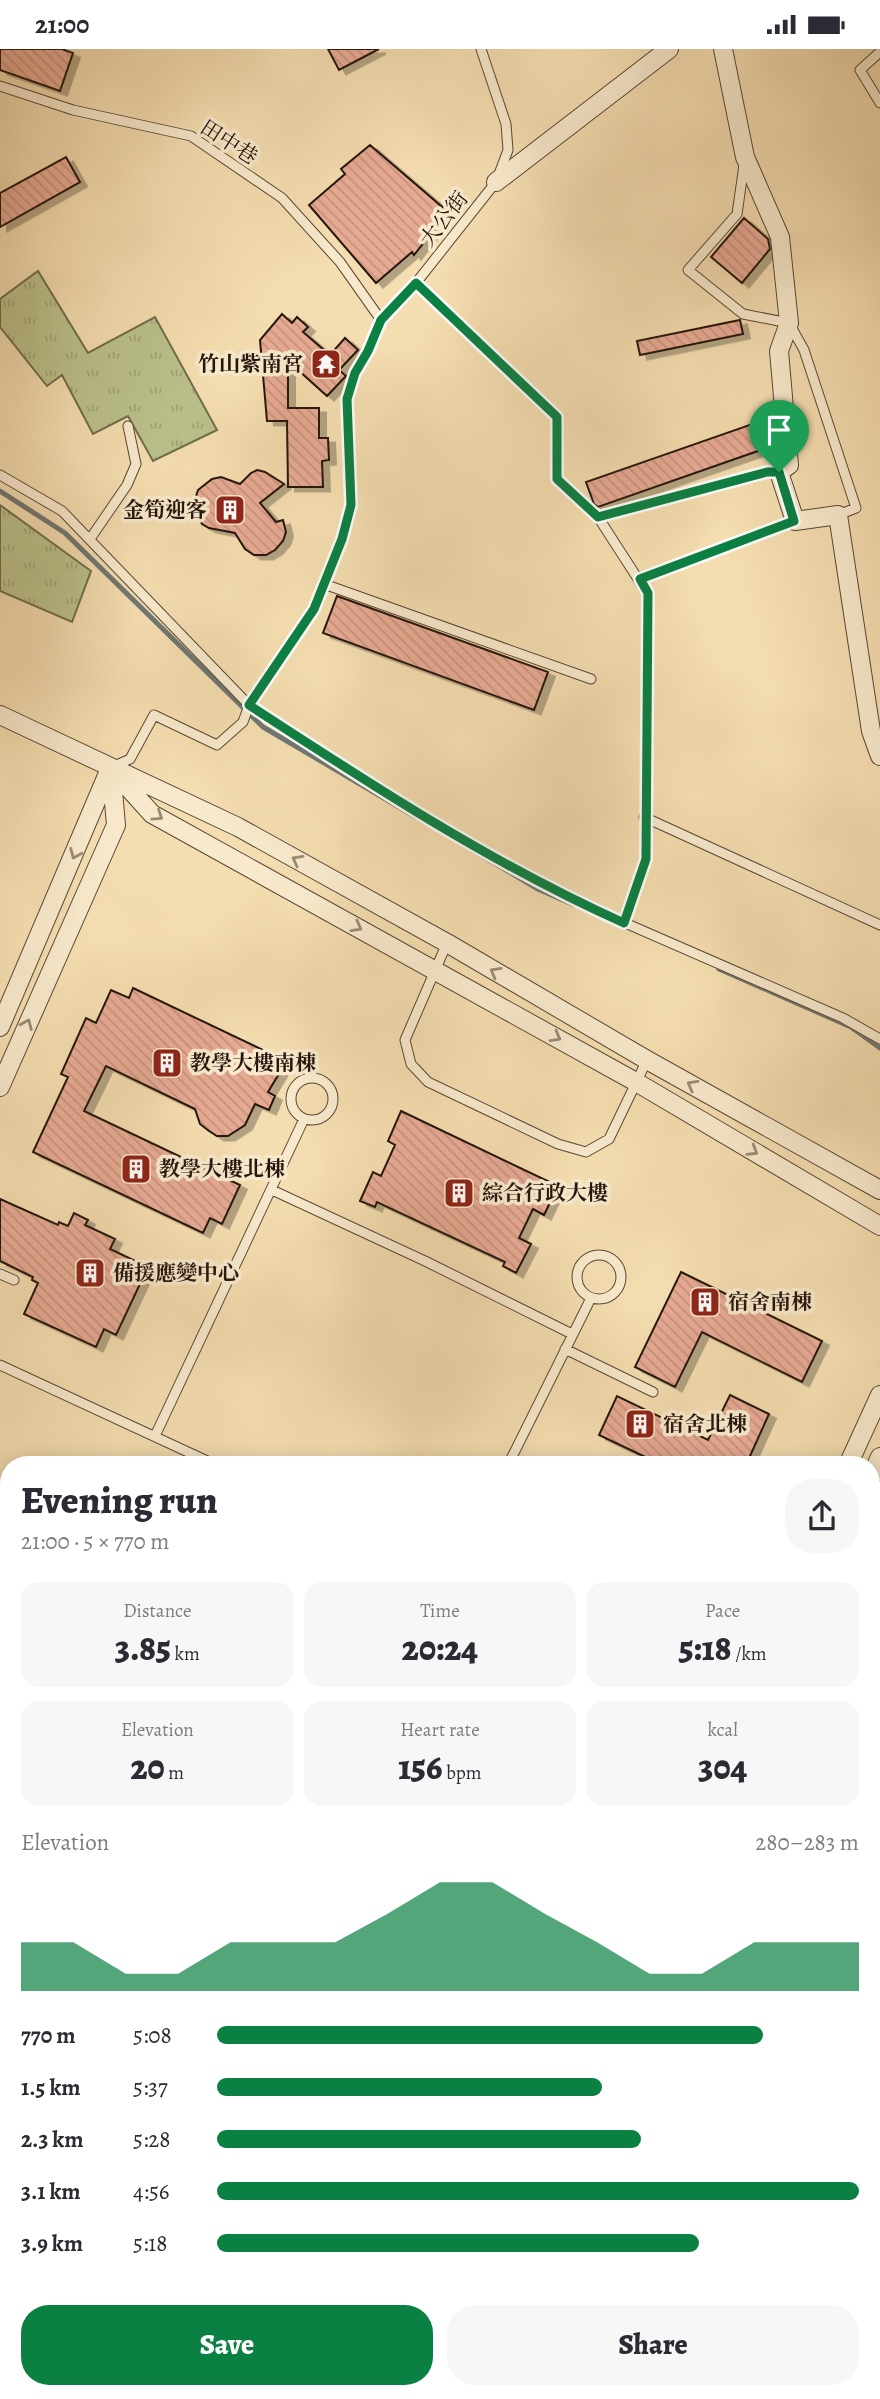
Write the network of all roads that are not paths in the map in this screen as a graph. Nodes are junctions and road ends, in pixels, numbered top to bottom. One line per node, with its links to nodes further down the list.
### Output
1 (481, 49): 8 (lane, 大公街)
2 (669, 49): 8 (street)
3 (723, 49): 7 (street)
4 (880, 52): 6 (lane)
5 (0, 86): 10 (lane, 田中巷)
6 (880, 103)
7 (746, 156): 11 (street); 11 (lane)
8 (496, 182): 9 (lane, 大公街)
9 (416, 283): 10 (lane, 大公街); 16 (lane)
10 (381, 320): 20 (lane, 大公街)
11 (789, 323): 13 (street); 15 (lane)
12 (128, 426): 18 (lane)
13 (779, 472): 16 (lane); 17 (street)
14 (0, 475): 18 (lane)
15 (838, 515): 17 (street); 24 (street)
16 (598, 517): 19 (lane)
17 (794, 521): 19 (lane)
18 (90, 539): 22 (lane)
19 (640, 579): 26 (lane)
20 (324, 583): 21 (lane); 22 (lane, 大公街)
21 (591, 679)
22 (249, 705): 25 (lane, 大公街); 27 (lane)
23 (0, 715): 25 (street)
24 (880, 756)
25 (111, 768): 29 (street, one-way to 25); 30 (street, one-way to 30); 31 (street, one-way to 31); 35 (street, one-way to 25)
26 (645, 817): 27 (lane); 28 (lane)
27 (624, 923): 32 (lane)
28 (880, 925)
29 (447, 943): 30 (lane); 33 (street, one-way to 29)
30 (435, 969): 34 (street, one-way to 34); 34 (lane)
31 (0, 1027)
32 (880, 1039)
33 (647, 1060): 34 (lane); 38 (street, one-way to 33)
34 (636, 1082): 39 (street, one-way to 39)
35 (0, 1087)
36 (304, 1119): 36 (lane); 37 (lane)
37 (272, 1190): 43 (lane); 48 (lane)
38 (880, 1190)
39 (880, 1226)
40 (0, 1273): 41 (lane)
41 (14, 1280)
42 (591, 1299): 42 (lane); 43 (lane)
43 (572, 1334): 44 (lane)
44 (565, 1349): 46 (lane); 50 (lane)
45 (0, 1365): 48 (lane)
46 (653, 1392)
47 (880, 1395): 51 (street)
48 (155, 1436): 49 (lane)
49 (197, 1456)
50 (512, 1456)
51 (852, 1456)

